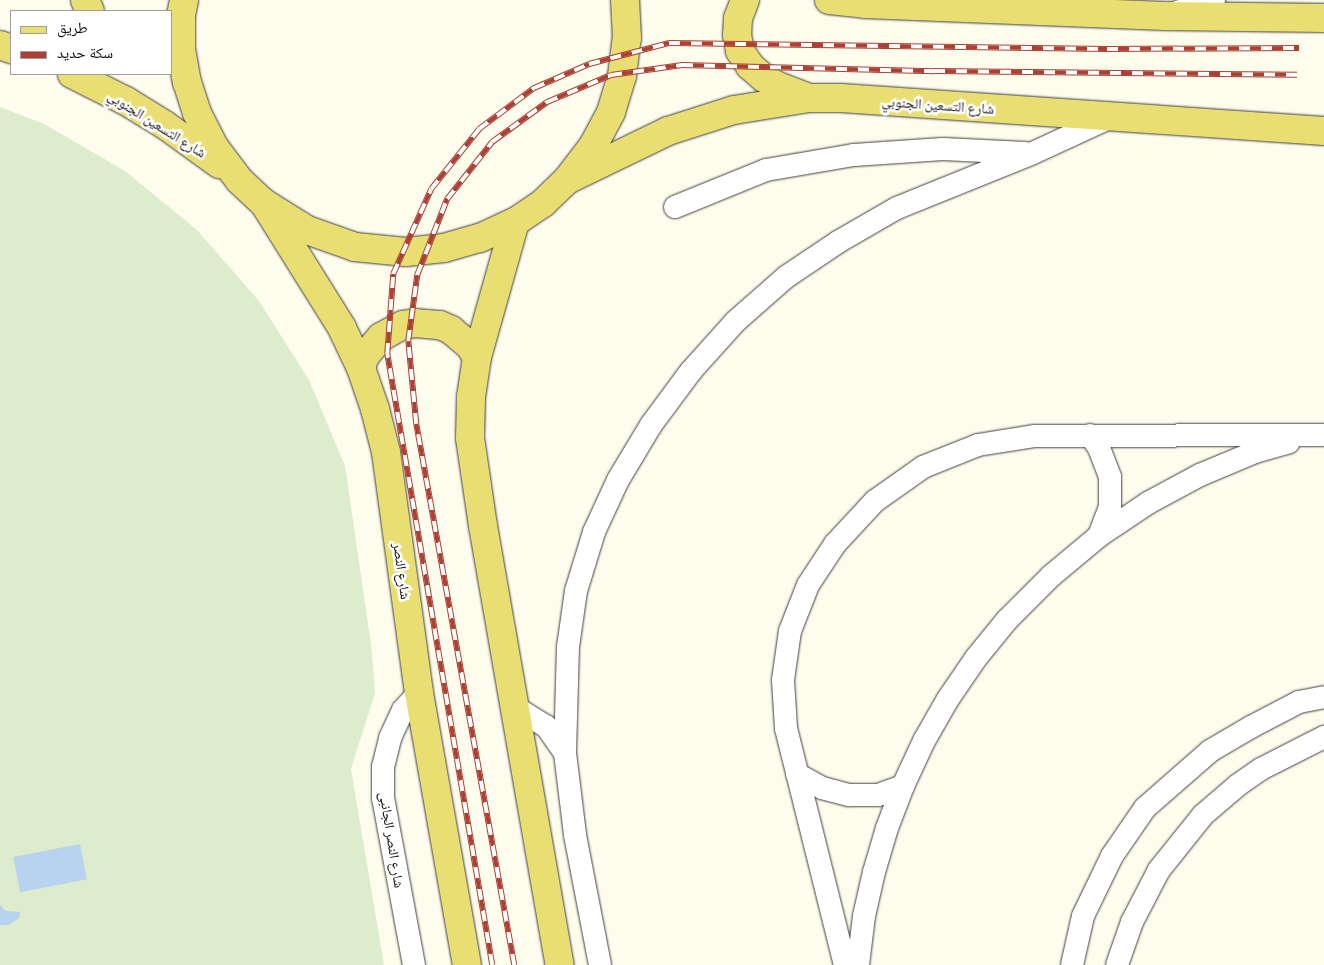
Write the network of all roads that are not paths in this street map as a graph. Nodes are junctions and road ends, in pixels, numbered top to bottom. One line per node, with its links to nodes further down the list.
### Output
1 (184, 0): 13 (main road)
2 (625, 0): 14 (main road)
3 (745, 0): 9 (main road)
4 (828, 0): 6 (main road)
5 (1214, 0): 6 (street)
6 (1165, 16): 7 (main road)
7 (1324, 18)
8 (74, 75): 13 (main road, شارع التسعين الجنوبي)
9 (809, 98): 10 (main road, شارع التسعين الجنوبي); 14 (main road, شارع التسعين الجنوبي)
10 (1111, 117): 11 (main road, شارع التسعين الجنوبي); 12 (street)
11 (1324, 131)
12 (1033, 153): 16 (street); 27 (street)
13 (239, 180): 15 (main road)
14 (567, 180): 17 (main road)
15 (264, 203): 17 (main road); 19 (main road, شارع النصر)
16 (675, 207)
17 (515, 222): 18 (main road)
18 (477, 356): 19 (main road); 25 (main road)
19 (361, 368): 23 (main road, شارع النصر)
20 (1318, 435): 21 (street); 22 (street)
21 (1090, 436): 22 (street); 28 (street)
22 (1099, 536): 29 (street)
23 (419, 693): 30 (street, شارع النصر الجانبى); 31 (main road, شارع النصر)
24 (1324, 697): 36 (street)
25 (515, 708): 27 (street); 32 (main road)
26 (1324, 737): 37 (street)
27 (565, 753): 33 (street)
28 (797, 774): 29 (street); 34 (street)
29 (903, 786): 35 (street)
30 (414, 965)
31 (467, 965)
32 (560, 965)
33 (600, 965)
34 (845, 965)
35 (858, 965)
36 (1072, 965)
37 (1118, 965)

